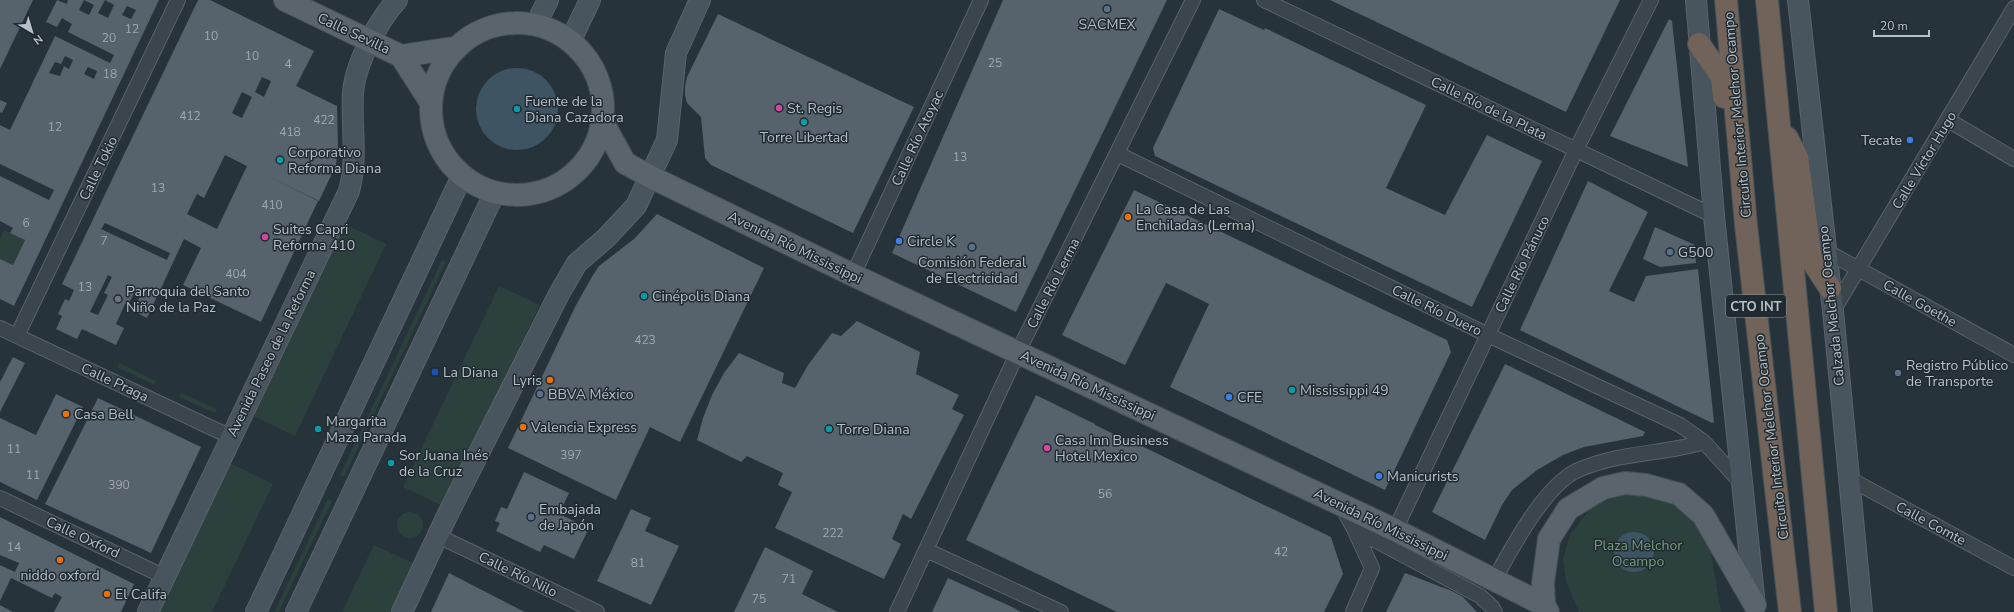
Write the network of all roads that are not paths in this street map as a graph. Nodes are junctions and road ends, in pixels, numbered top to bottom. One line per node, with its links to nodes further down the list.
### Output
1 (178, 0): 43 (street, Calle Tokio)
2 (285, 0): 17 (main road, Calle Sevilla)
3 (397, 0): 17 (main road, Avenida Paseo de la Reforma)
4 (548, 0): 16 (main road)
5 (590, 0): 18 (main road)
6 (700, 0): 33 (main road)
7 (981, 0): 38 (street, Calle Río Atoyac)
8 (1193, 0): 27 (street, Calle Río Lerma)
9 (1264, 0): 26 (street, Calle Río de la Plata)
10 (1651, 0): 26 (street, Calle Río Pánuco)
11 (1696, 0): 19 (main road, CTO INT)
12 (1726, 0): 30 (highway, Circuito Interior Melchor Ocampo / CTO INT)
13 (1767, 0): 25 (highway, CTO INT)
14 (1798, 0): 36 (main road, Calzada Melchor Ocampo)
15 (2014, 8): 23 (street, Calle Víctor Hugo)
16 (536, 24): 18 (main road); 20 (main road)
17 (371, 42): 21 (main road, Calle Sevilla); 46 (main road, Avenida Paseo de la Reforma)
18 (570, 42): 24 (main road)
19 (1699, 44): 30 (highway); 35 (main road, CTO INT)
20 (454, 48): 21 (main road, Calle Sevilla); 22 (main road)
21 (401, 56): 22 (main road, Calle Sevilla)
22 (430, 101): 32 (main road)
23 (1948, 120): 28 (street); 37 (street, Calle Víctor Hugo)
24 (602, 121): 29 (main road); 31 (main road)
25 (1779, 123): 39 (highway); 71 (highway, CTO INT)
26 (1576, 150): 35 (street, Calle Río de la Plata); 42 (street, Calle Río Pánuco)
27 (1118, 154): 42 (street, Calle Río Duero); 44 (street, Calle Río Lerma)
28 (2014, 159)
29 (625, 163): 31 (main road, Avenida Río Mississippi); 33 (main road, Avenida Río Mississippi)
30 (1742, 169): 70 (highway, Circuito Interior Melchor Ocampo / CTO INT)
31 (574, 172): 34 (main road)
32 (462, 176): 34 (main road); 62 (main road)
33 (649, 176): 38 (main road, Avenida Río Mississippi); 54 (main road)
34 (495, 192): 63 (main road)
35 (1714, 216): 49 (main road, CTO INT)
36 (1826, 250): 37 (street, Calle Goethe); 39 (main road, Calzada Melchor Ocampo)
37 (1857, 270): 40 (street, Calle Víctor Hugo); 45 (street, Calle Goethe)
38 (853, 275): 44 (main road, Avenida Río Mississippi)
39 (1830, 288): 40 (main road, Calzada Melchor Ocampo)
40 (1832, 311): 48 (main road, Calzada Melchor Ocampo)
41 (0, 328): 43 (street, Calle Praga)
42 (1488, 335): 47 (street, Calle Río Duero); 53 (street, Calle Río Pánuco)
43 (17, 336): 46 (street, Calle Praga)
44 (1018, 352): 51 (main road, Avenida Río Mississippi); 55 (street, Calle Río Lerma)
45 (2014, 355)
46 (231, 437): 57 (main road, Avenida Paseo de la Reforma)
47 (1704, 442): 49 (street, Calle Río Duero); 58 (street)
48 (1848, 478): 56 (street, Calle Comte); 72 (main road, Calzada Melchor Ocampo)
49 (1743, 485): 60 (main road, CTO INT)
50 (0, 498): 57 (street, Calle Oxford)
51 (1341, 504): 52 (street); 53 (main road, Avenida Río Mississippi)
52 (1354, 529): 68 (street); 69 (street)
53 (1394, 530): 58 (main road, Avenida Río Mississippi)
54 (438, 536): 64 (main road); 65 (street, Calle Río Nilo)
55 (926, 550): 66 (street, Calle Río Lerma); 67 (street)
56 (2014, 568)
57 (165, 576): 61 (main road, Avenida Paseo de la Reforma)
58 (1494, 580): 59 (main road, Avenida Río Mississippi)
59 (1546, 608): 60 (main road)
60 (1756, 609)
61 (148, 612)
62 (256, 612)
63 (296, 612)
64 (402, 612)
65 (597, 612)
66 (897, 612)
67 (1061, 612)
68 (1353, 612)
69 (1495, 612)
70 (1790, 612)
71 (1826, 612)
72 (1862, 612)

